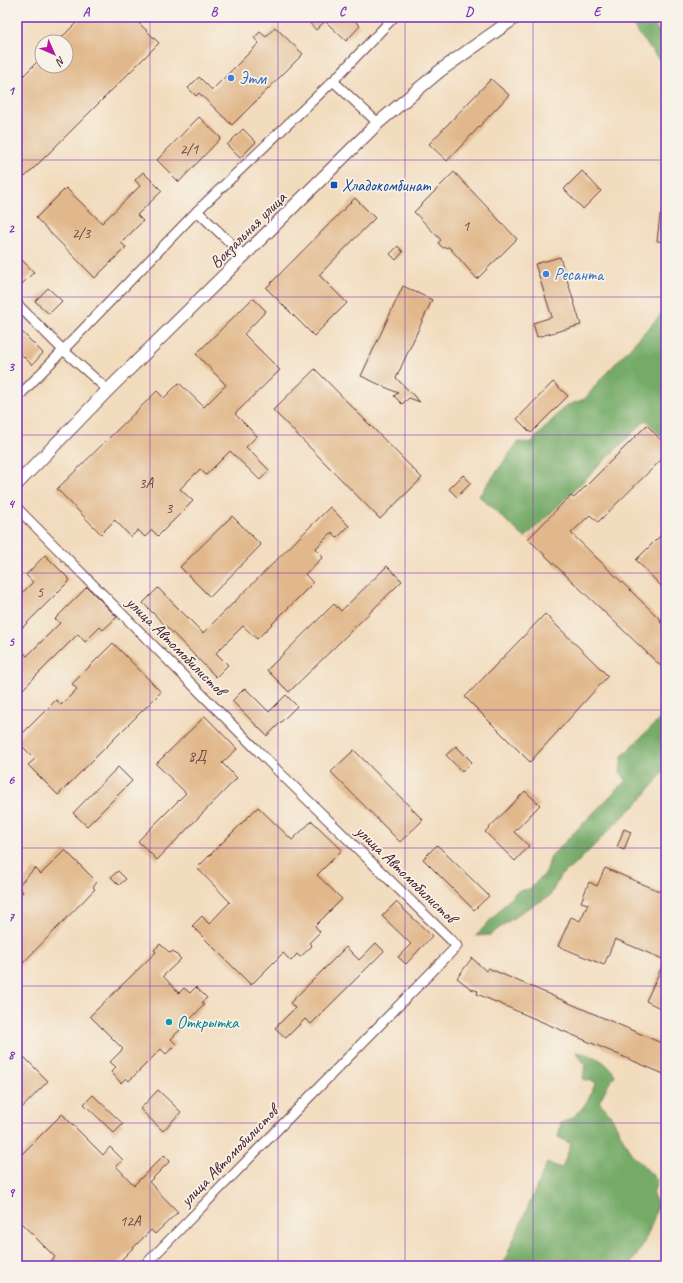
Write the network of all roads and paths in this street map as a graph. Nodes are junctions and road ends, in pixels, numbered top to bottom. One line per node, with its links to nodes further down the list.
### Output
1 (394, 17): 3 (street)
2 (516, 17): 4 (main road, Вокзальная улица)
3 (333, 81): 4 (street); 5 (street)
4 (378, 123): 6 (main road, Вокзальная улица)
5 (197, 211): 6 (street); 8 (street)
6 (245, 257): 9 (main road, Вокзальная улица)
7 (17, 304): 8 (street)
8 (63, 350): 9 (street); 10 (street)
9 (108, 390): 11 (main road, Вокзальная улица)
10 (17, 398)
11 (17, 484)
12 (17, 508): 13 (street, улица Автомобилистов)
13 (144, 1266)

